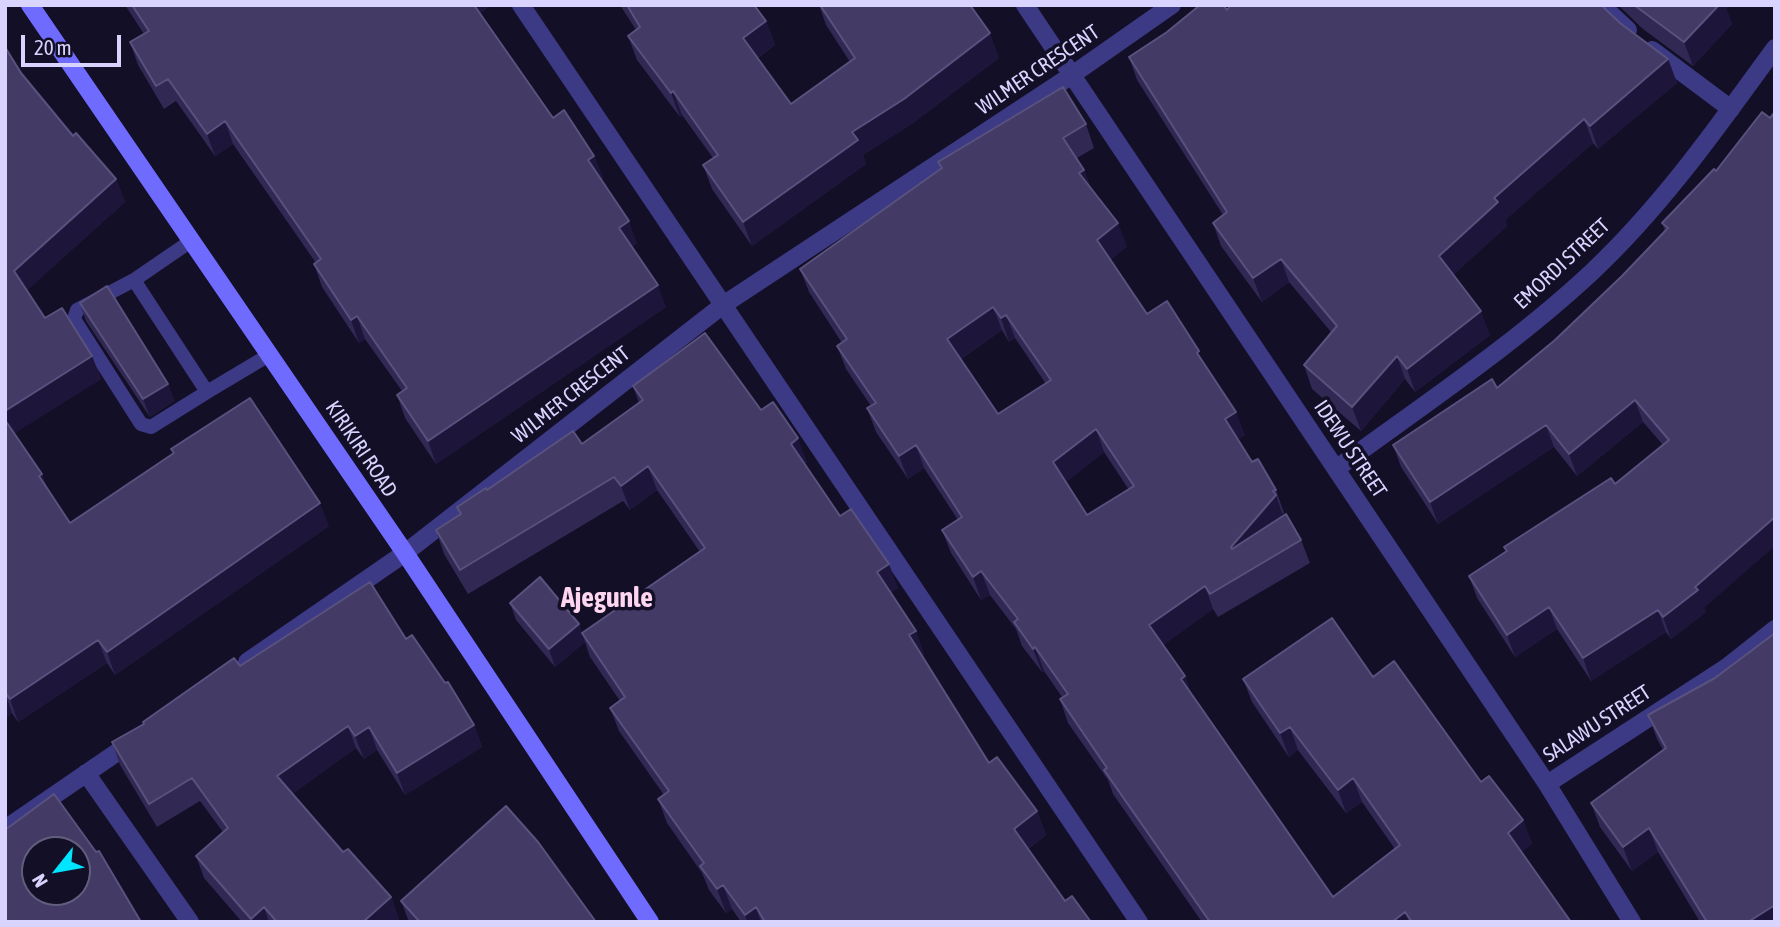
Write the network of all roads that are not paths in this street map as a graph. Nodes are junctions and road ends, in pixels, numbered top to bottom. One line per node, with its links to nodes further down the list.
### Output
1 (30, 5): 9 (main road, KIRIKIRI ROAD)
2 (521, 5): 11 (street)
3 (1025, 5): 7 (street, IDEWU STREET)
4 (1172, 5): 7 (street, WILMER CRESCENT)
5 (1601, 5): 8 (street)
6 (1775, 48): 8 (street, EMORDI STREET)
7 (1072, 75): 11 (street, WILMER CRESCENT); 14 (street, IDEWU STREET)
8 (1731, 108): 14 (street, EMORDI STREET)
9 (191, 242): 10 (lane); 12 (main road, KIRIKIRI ROAD)
10 (134, 280): 13 (lane); 13 (lane)
11 (723, 305): 15 (street, WILMER CRESCENT); 24 (street)
12 (269, 355): 13 (lane); 15 (main road, KIRIKIRI ROAD)
13 (207, 392)
14 (1336, 469): 20 (street, IDEWU STREET)
15 (405, 553): 17 (street, WILMER CRESCENT); 23 (main road, KIRIKIRI ROAD)
16 (1775, 629): 20 (street, SALAWU STREET)
17 (234, 671)
18 (155, 726): 19 (street)
19 (86, 773): 21 (street); 22 (street)
20 (1547, 784): 25 (street, IDEWU STREET)
21 (5, 829)
22 (190, 922)
23 (650, 922)
24 (1139, 922)
25 (1632, 922)

